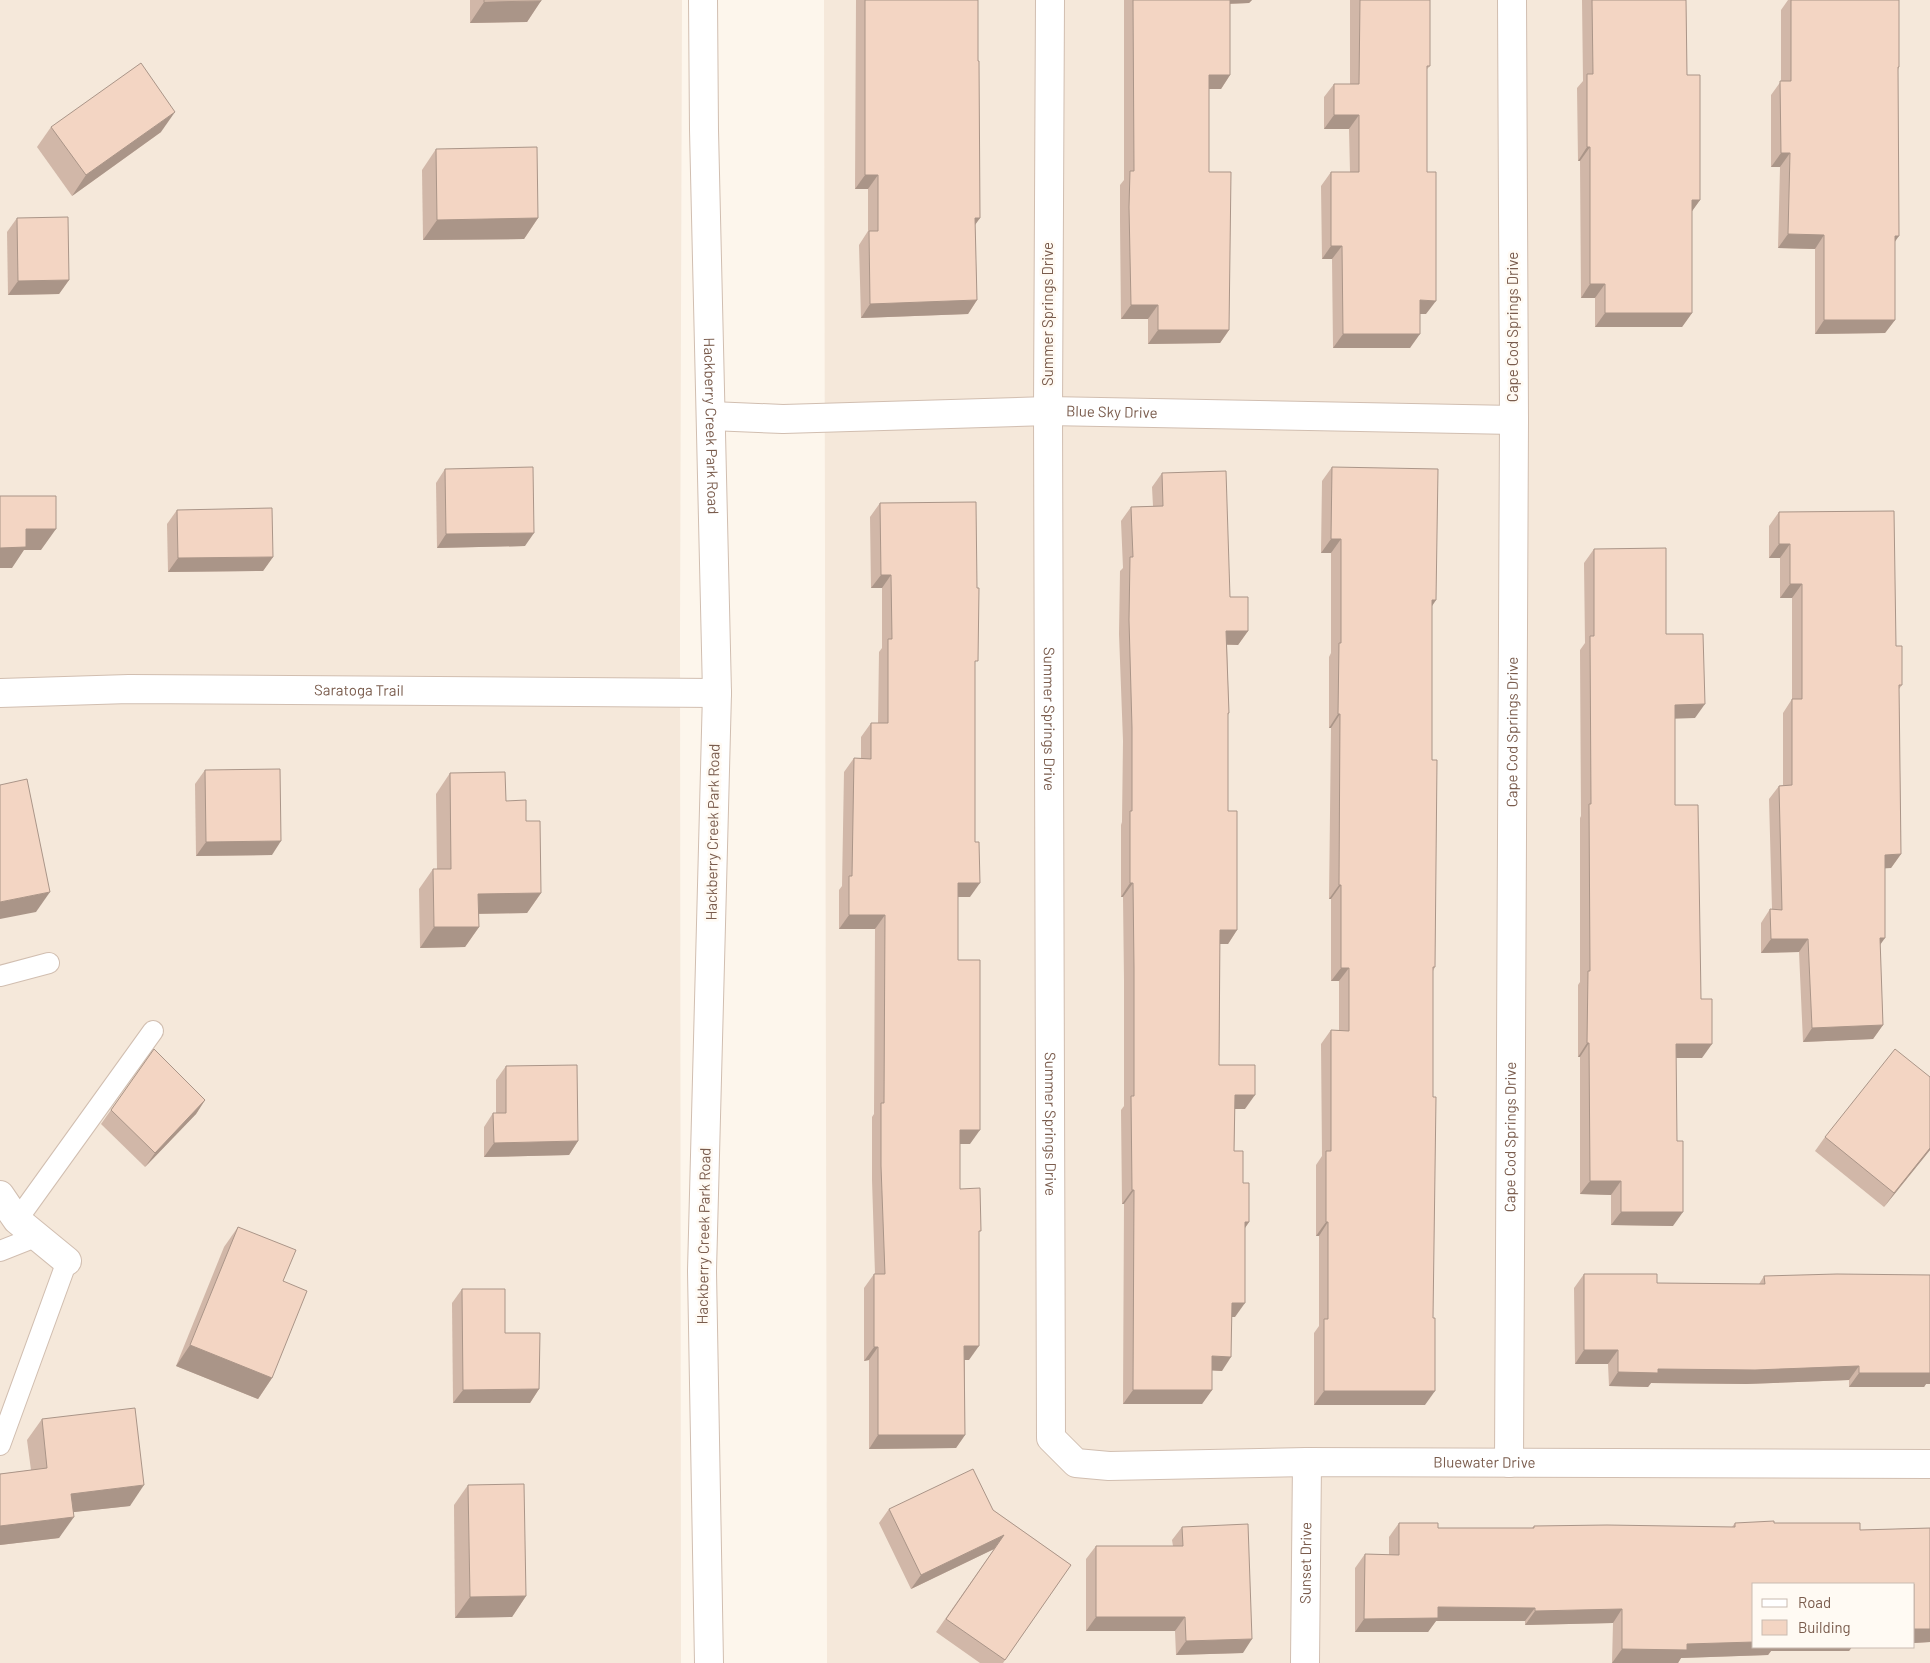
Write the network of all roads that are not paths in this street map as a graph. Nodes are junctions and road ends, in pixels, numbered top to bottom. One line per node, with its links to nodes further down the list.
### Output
1 (703, 0): 5 (street, Hackberry Creek Park Road)
2 (1050, 0): 4 (street, Summer Springs Drive)
3 (1512, 0): 6 (street, Cape Cod Springs Drive)
4 (1048, 410): 5 (street, Blue Sky Drive); 6 (street, Blue Sky Drive); 16 (street, Summer Springs Drive)
5 (711, 416): 8 (street, Hackberry Creek Park Road)
6 (1514, 420): 19 (street, Cape Cod Springs Drive)
7 (0, 693): 8 (street, Saratoga Trail)
8 (717, 693): 21 (street, Hackberry Creek Park Road)
9 (49, 964): 10 (lane)
10 (0, 976)
11 (152, 1031): 13 (lane)
12 (0, 1195): 13 (street)
13 (28, 1228): 14 (lane); 15 (street)
14 (0, 1251)
15 (67, 1261): 17 (lane)
16 (1051, 1438): 18 (street, Bluewater Drive)
17 (0, 1445)
18 (1307, 1462): 19 (street, Bluewater Drive); 22 (street, Sunset Drive)
19 (1509, 1463): 20 (street, Bluewater Drive)
20 (1930, 1464)
21 (709, 1663)
22 (1305, 1663)

